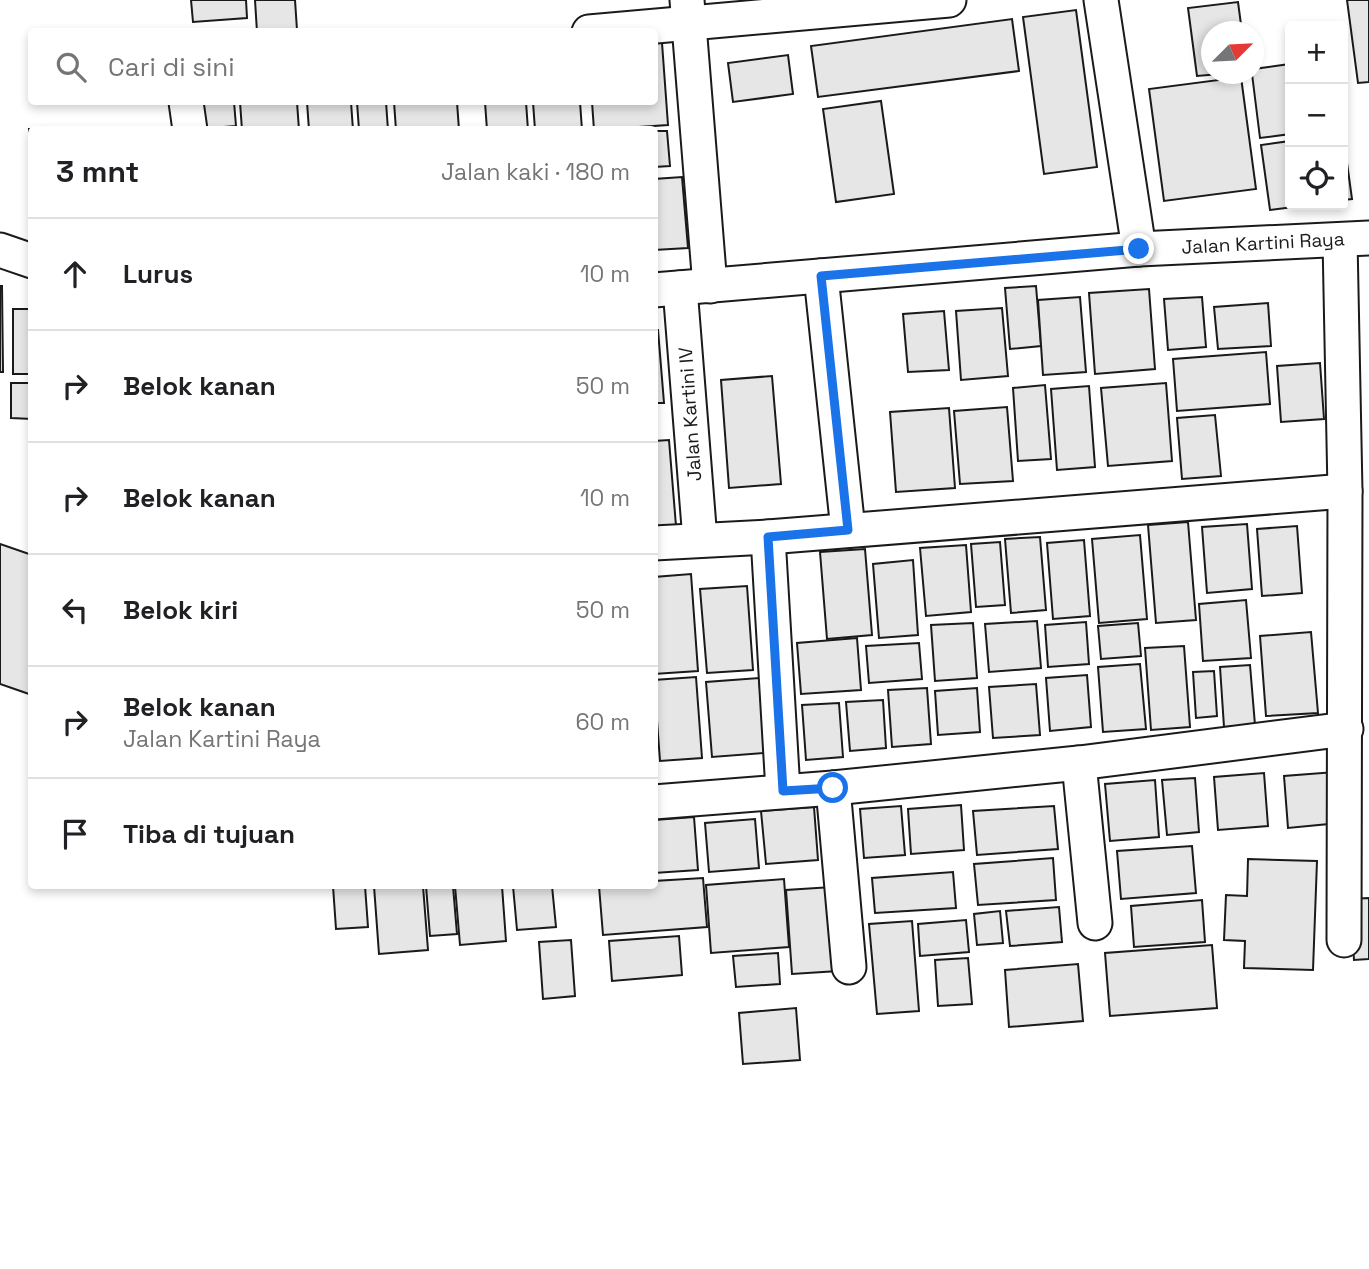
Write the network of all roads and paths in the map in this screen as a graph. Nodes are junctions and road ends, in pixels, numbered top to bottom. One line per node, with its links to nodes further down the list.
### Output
1 (949, 0): 3 (street)
2 (1101, 0): 8 (street)
3 (688, 11): 4 (street); 12 (street, Jalan Kartini IV)
4 (608, 28)
5 (186, 105): 6 (street)
6 (189, 126)
7 (1354, 239): 8 (street, Jalan Kartini Raya); 13 (street)
8 (1139, 249): 11 (street, Jalan Kartini Raya)
9 (0, 250): 10 (street)
10 (28, 260)
11 (821, 276): 12 (street, Jalan Kartini Raya); 14 (street)
12 (682, 288): 16 (street, Jalan Kartini IV)
13 (1345, 491): 14 (street); 18 (street)
14 (848, 530): 15 (street)
15 (768, 537): 16 (street); 21 (street)
16 (699, 540): 17 (street)
17 (658, 543)
18 (1346, 729): 19 (street); 24 (street)
19 (1079, 762): 20 (street); 23 (street)
20 (833, 788): 21 (street); 25 (street)
21 (783, 791): 22 (street)
22 (658, 802)
23 (1095, 923)
24 (1344, 940)
25 (849, 967)

